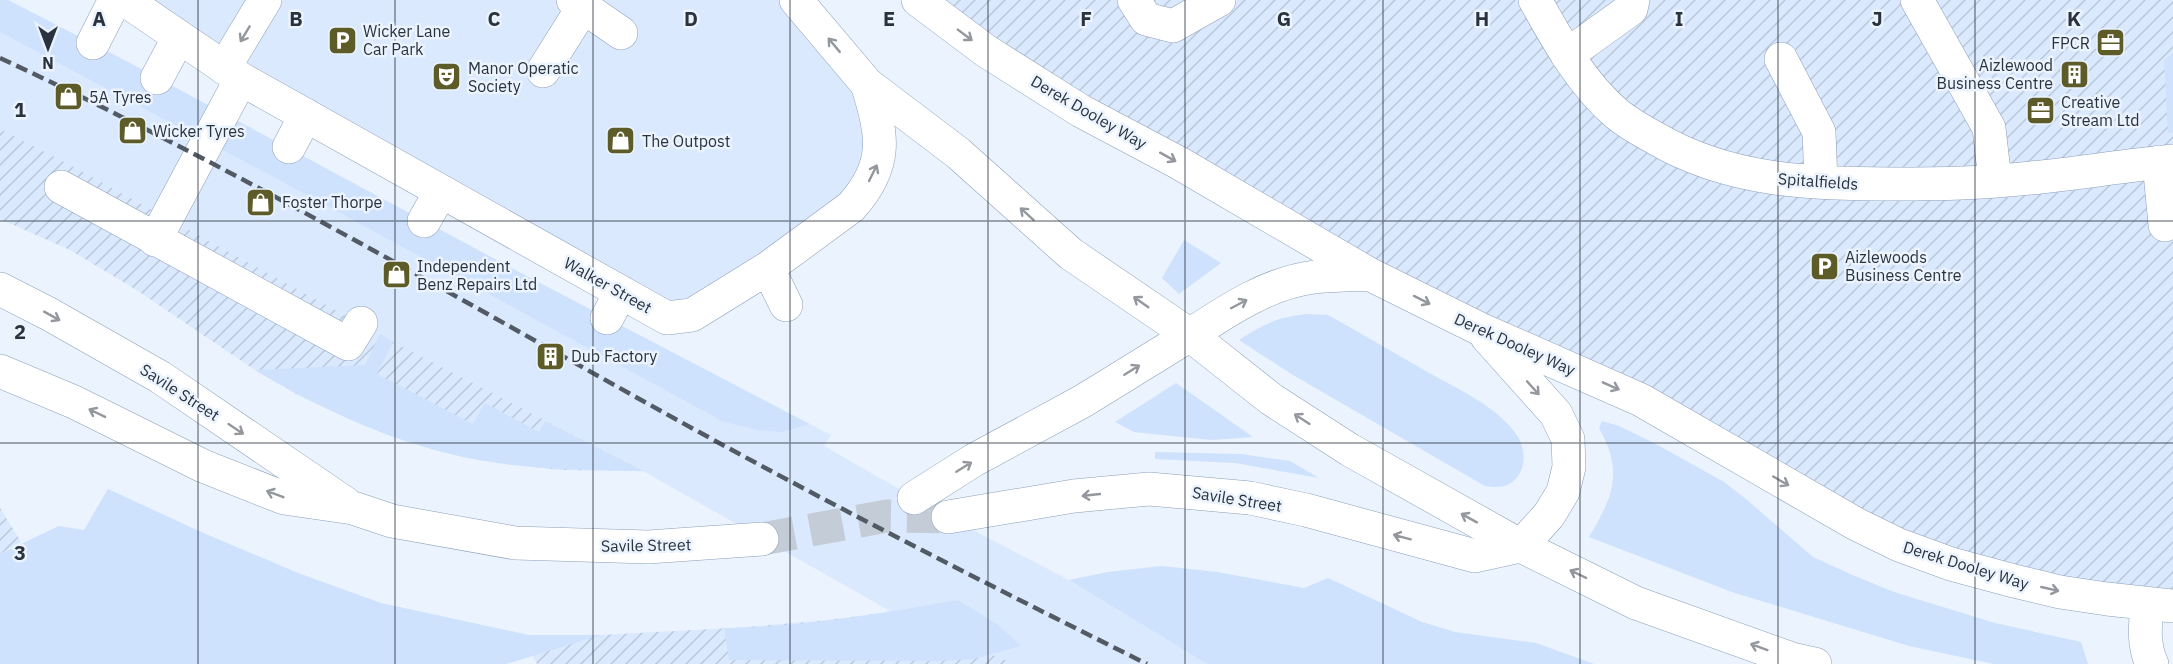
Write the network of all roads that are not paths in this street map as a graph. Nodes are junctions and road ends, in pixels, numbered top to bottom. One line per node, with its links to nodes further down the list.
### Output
1 (115, 0): 14 (main road)
2 (125, 0): 13 (main road, Walker Street)
3 (265, 0): 18 (main road, one-way to 18)
4 (796, 0): 20 (main road, one-way to 4)
5 (918, 0): 32 (main road, Derek Dooley Way, one-way to 32)
6 (1134, 0): 11 (main road)
7 (1535, 0): 15 (main road, Spitalfields)
8 (1633, 0): 15 (main road)
9 (1917, 0): 24 (main road)
10 (578, 3): 12 (main road); 17 (main road)
11 (1208, 3)
12 (621, 33)
13 (179, 37): 18 (main road, Walker Street); 19 (main road)
14 (93, 44)
15 (1567, 55): 25 (main road, Spitalfields)
16 (1780, 59): 25 (main road)
17 (543, 71)
18 (233, 74): 21 (main road, Walker Street); 30 (main road)
19 (158, 78)
20 (867, 84): 31 (main road, Walker Street, one-way to 20); 37 (main road, one-way to 20)
21 (306, 114): 22 (main road); 27 (main road, Walker Street)
22 (289, 147)
23 (2166, 161): 24 (main road, Spitalfields); 29 (main road)
24 (1995, 181): 25 (main road, Spitalfields)
25 (1821, 182)
26 (61, 187): 30 (main road)
27 (441, 191): 28 (main road); 31 (main road, Walker Street)
28 (424, 222)
29 (2165, 225)
30 (155, 240): 35 (main road)
31 (768, 268): 34 (main road)
32 (1369, 274): 36 (main road, Derek Dooley Way, one-way to 36); 37 (main road, one-way to 32)
33 (0, 289): 40 (main road, Savile Street, one-way to 40)
34 (786, 305)
35 (360, 323)
36 (1480, 329): 43 (main road, one-way to 43); 44 (main road, Derek Dooley Way, one-way to 44)
37 (1190, 335): 39 (main road, one-way to 37); 43 (main road, one-way to 37)
38 (0, 371): 40 (main road, Savile Street, one-way to 38)
39 (914, 498)
40 (353, 508): 42 (main road, Savile Street)
41 (948, 518): 43 (main road, Savile Street, one-way to 41)
42 (762, 538)
43 (1521, 546): 45 (main road, one-way to 43)
44 (2160, 606): 46 (main road)
45 (1815, 664)
46 (2152, 664)

